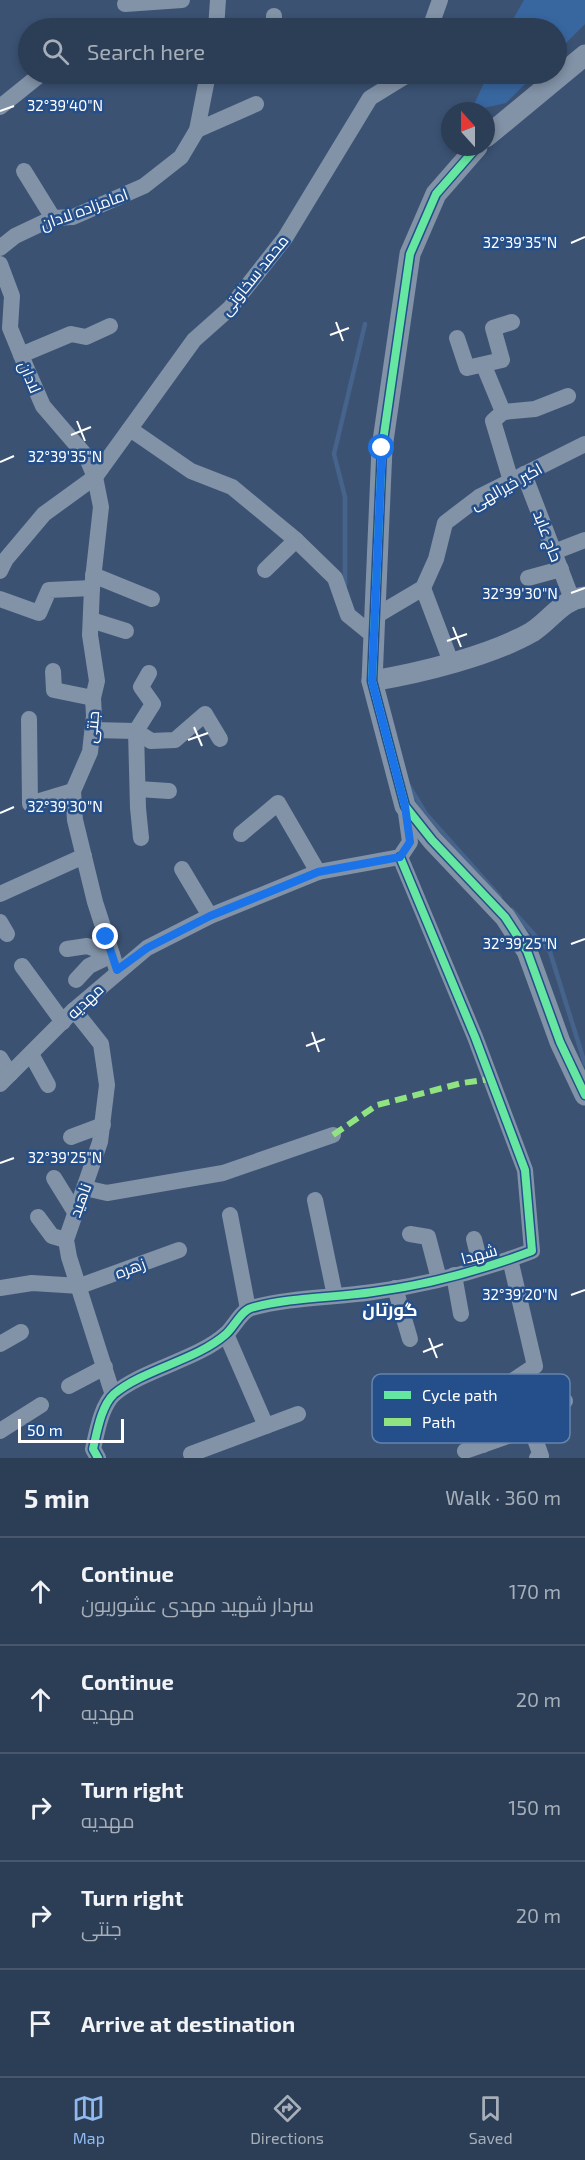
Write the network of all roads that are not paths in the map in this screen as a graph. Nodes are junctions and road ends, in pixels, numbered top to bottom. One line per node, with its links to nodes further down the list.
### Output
1 (182, 0): 4 (street)
2 (218, 0): 5 (street)
3 (440, 0): 6 (street)
4 (124, 4)
5 (217, 18)
6 (434, 18)
7 (585, 55): 8 (street)
8 (567, 70)
9 (29, 84): 14 (street)
10 (206, 84): 15 (street, امامزاده لادان)
11 (393, 84): 30 (street, محمد سخاوتی)
12 (550, 84): 16 (street)
13 (256, 104): 15 (street)
14 (0, 107)
15 (196, 130): 19 (street, امامزاده لادان)
16 (495, 130)
17 (469, 156): 47 (street)
18 (24, 171): 19 (street)
19 (53, 218): 20 (street, امامزاده لادان)
20 (0, 248)
21 (0, 264): 24 (street, لادان)
22 (512, 322): 27 (street)
23 (110, 326): 26 (street)
24 (5, 331): 26 (street, لادان)
25 (458, 338): 27 (street)
26 (21, 355): 32 (street, لادان)
27 (484, 366): 29 (street)
28 (568, 396): 29 (street)
29 (503, 412): 33 (street, حاج عابد)
30 (130, 429): 32 (street, محمد سخاوتی); 34 (street)
31 (585, 444): 33 (street, اکبر خیرالهی)
32 (95, 477): 37 (street, محمد سخاوتی); 41 (street, جنتی)
33 (517, 478): 36 (street, حاج عابد); 42 (street, اکبر خیرالهی)
34 (296, 540): 39 (street); 47 (street)
35 (585, 540): 36 (street)
36 (554, 552): 38 (street, حاج عابد)
37 (2, 562)
38 (561, 569): 40 (street); 43 (street, حاج عابد)
39 (265, 570)
40 (528, 578)
41 (92, 582): 44 (street); 45 (street); 46 (street, جنتی)
42 (423, 588): 47 (street); 49 (street)
43 (579, 598): 49 (street)
44 (0, 599)
45 (152, 599)
46 (91, 620): 48 (street); 53 (street, جنتی)
47 (374, 627): 52 (street)
48 (126, 631)
49 (452, 662): 52 (street)
50 (53, 671): 53 (street)
51 (149, 673): 56 (street)
52 (372, 681): 61 (street)
53 (93, 698): 55 (street, جنتی)
54 (29, 719): 59 (street)
55 (93, 730): 56 (street); 59 (street, جنتی)
56 (136, 731): 57 (street); 58 (street)
57 (220, 738)
58 (138, 789): 60 (street); 63 (street)
59 (73, 791): 64 (street, جنتی)
60 (169, 791)
61 (405, 806): 65 (street); 79 (street)
62 (241, 834): 67 (street)
63 (141, 838)
64 (84, 856): 68 (street); 71 (street, جنتی)
65 (400, 857): 67 (street, مهدیه); 93 (street, شهدا)
66 (182, 869): 69 (street)
67 (318, 872): 69 (street, مهدیه)
68 (0, 894)
69 (210, 916): 71 (street, مهدیه)
70 (67, 949): 71 (street)
71 (115, 963): 73 (street); 74 (street, مهدیه)
72 (22, 966): 74 (street, ناهید)
73 (76, 980)
74 (69, 1016): 75 (street, مهدیه); 80 (street, ناهید)
75 (31, 1054): 77 (street, مهدیه); 78 (street)
76 (0, 1058): 77 (street)
77 (5, 1079)
78 (48, 1085)
79 (585, 1095)
80 (103, 1125): 82 (street); 84 (street, ناهید)
81 (333, 1135): 84 (street)
82 (70, 1137)
83 (54, 1178): 86 (street)
84 (85, 1188): 86 (street, ناهید)
85 (315, 1200): 99 (street)
86 (75, 1212): 91 (street, ناهید)
87 (230, 1215): 100 (street)
88 (38, 1217): 91 (street)
89 (410, 1234): 95 (street)
90 (474, 1239): 94 (street)
91 (66, 1240): 96 (street, ناهید)
92 (179, 1250): 96 (street, زهره)
93 (510, 1259): 94 (street, شهدا); 107 (street, شهدا)
94 (482, 1267): 95 (street, شهدا)
95 (446, 1277): 98 (street, شهدا); 101 (street)
96 (80, 1286): 97 (street); 106 (street, ناهید)
97 (0, 1288)
98 (395, 1288): 99 (street, شهدا); 104 (street)
99 (335, 1296): 100 (street, شهدا)
100 (248, 1309): 103 (street)
101 (461, 1314)
102 (21, 1332): 105 (street)
103 (226, 1334): 109 (street); 112 (street)
104 (410, 1339)
105 (0, 1344)
106 (105, 1367): 108 (street); 109 (street, ناهید)
107 (523, 1374)
108 (69, 1386)
109 (113, 1395): 119 (street)
110 (41, 1405): 113 (street)
111 (298, 1414): 112 (street)
112 (266, 1426): 118 (street)
113 (0, 1431)
114 (489, 1443): 116 (street)
115 (536, 1443): 120 (street, شهدا)
116 (483, 1445): 117 (street)
117 (465, 1451)
118 (191, 1454)
119 (98, 1458)
120 (537, 1458)

